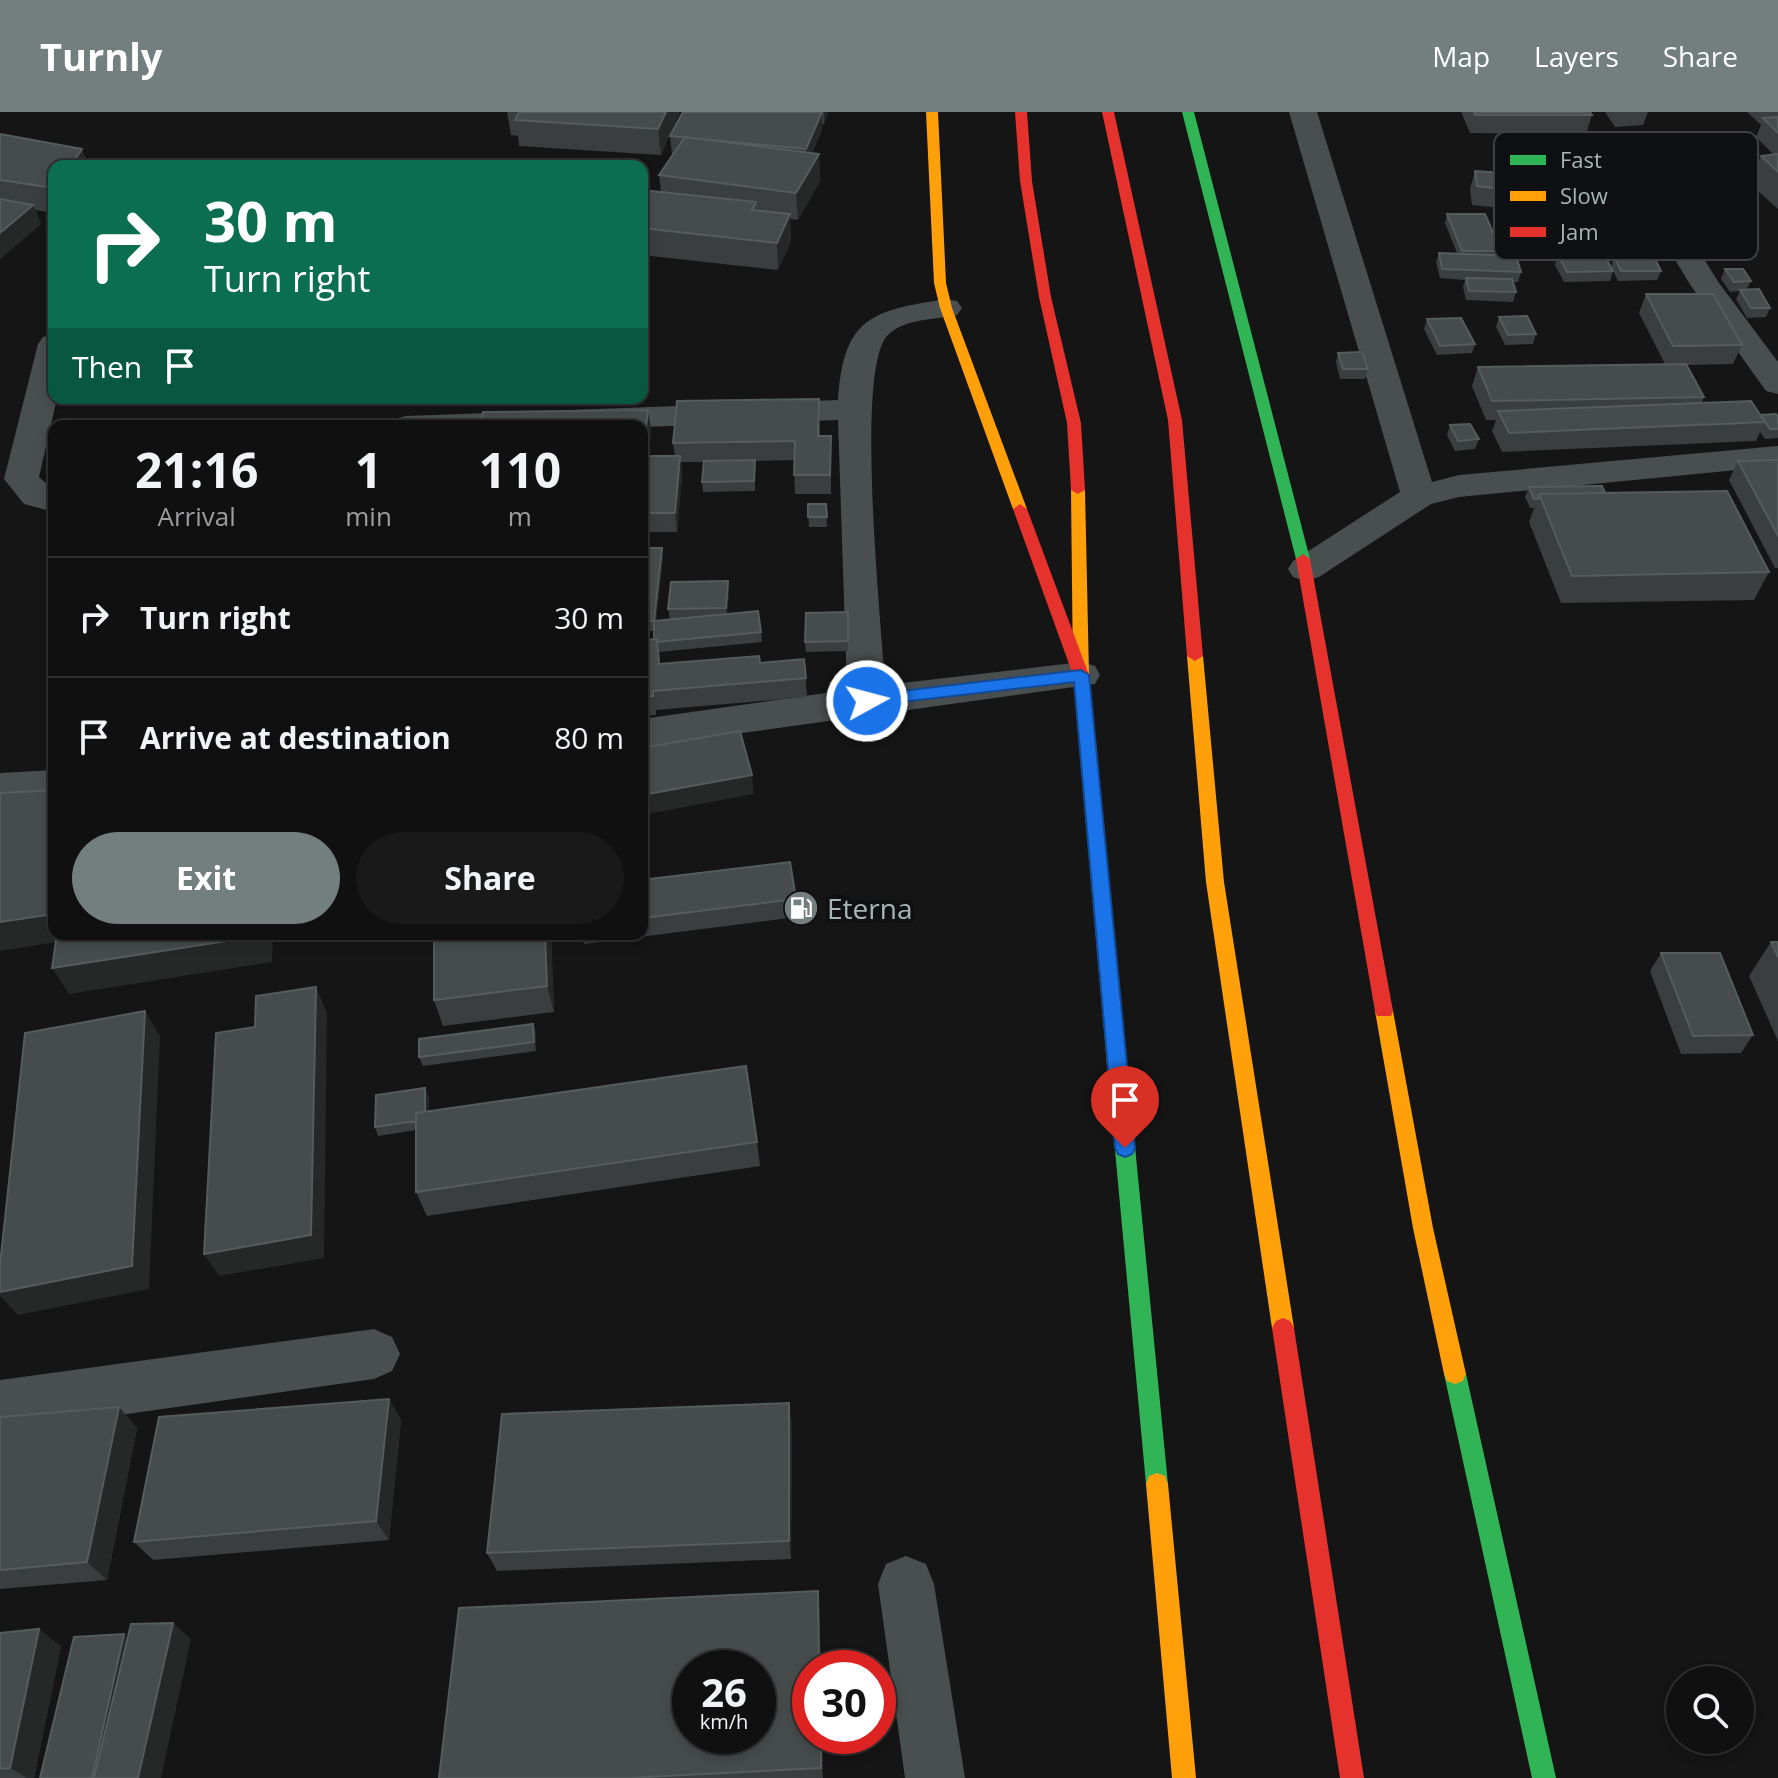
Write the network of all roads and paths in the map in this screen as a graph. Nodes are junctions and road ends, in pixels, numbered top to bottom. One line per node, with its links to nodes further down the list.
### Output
1 (932, 112): 7 (main road)
2 (1021, 112): 16 (main road)
3 (1108, 112): 26 (main road)
4 (1188, 112): 15 (main road)
5 (1303, 112): 13 (street)
6 (1690, 260): 9 (street)
7 (946, 308): 10 (street); 16 (main road)
8 (48, 369): 14 (street)
9 (1778, 384)
10 (854, 409): 11 (street); 17 (street)
11 (564, 420)
12 (1778, 456): 13 (street)
13 (1419, 496): 15 (street)
14 (48, 499)
15 (1306, 569): 27 (main road)
16 (1081, 675): 17 (street); 25 (main road)
17 (867, 701): 18 (street)
18 (648, 732)
19 (48, 785): 20 (street)
20 (0, 788)
21 (374, 1354): 22 (street)
22 (0, 1406)
23 (906, 1584): 24 (street)
24 (935, 1778)
25 (1184, 1778)
26 (1352, 1778)
27 (1544, 1778)

